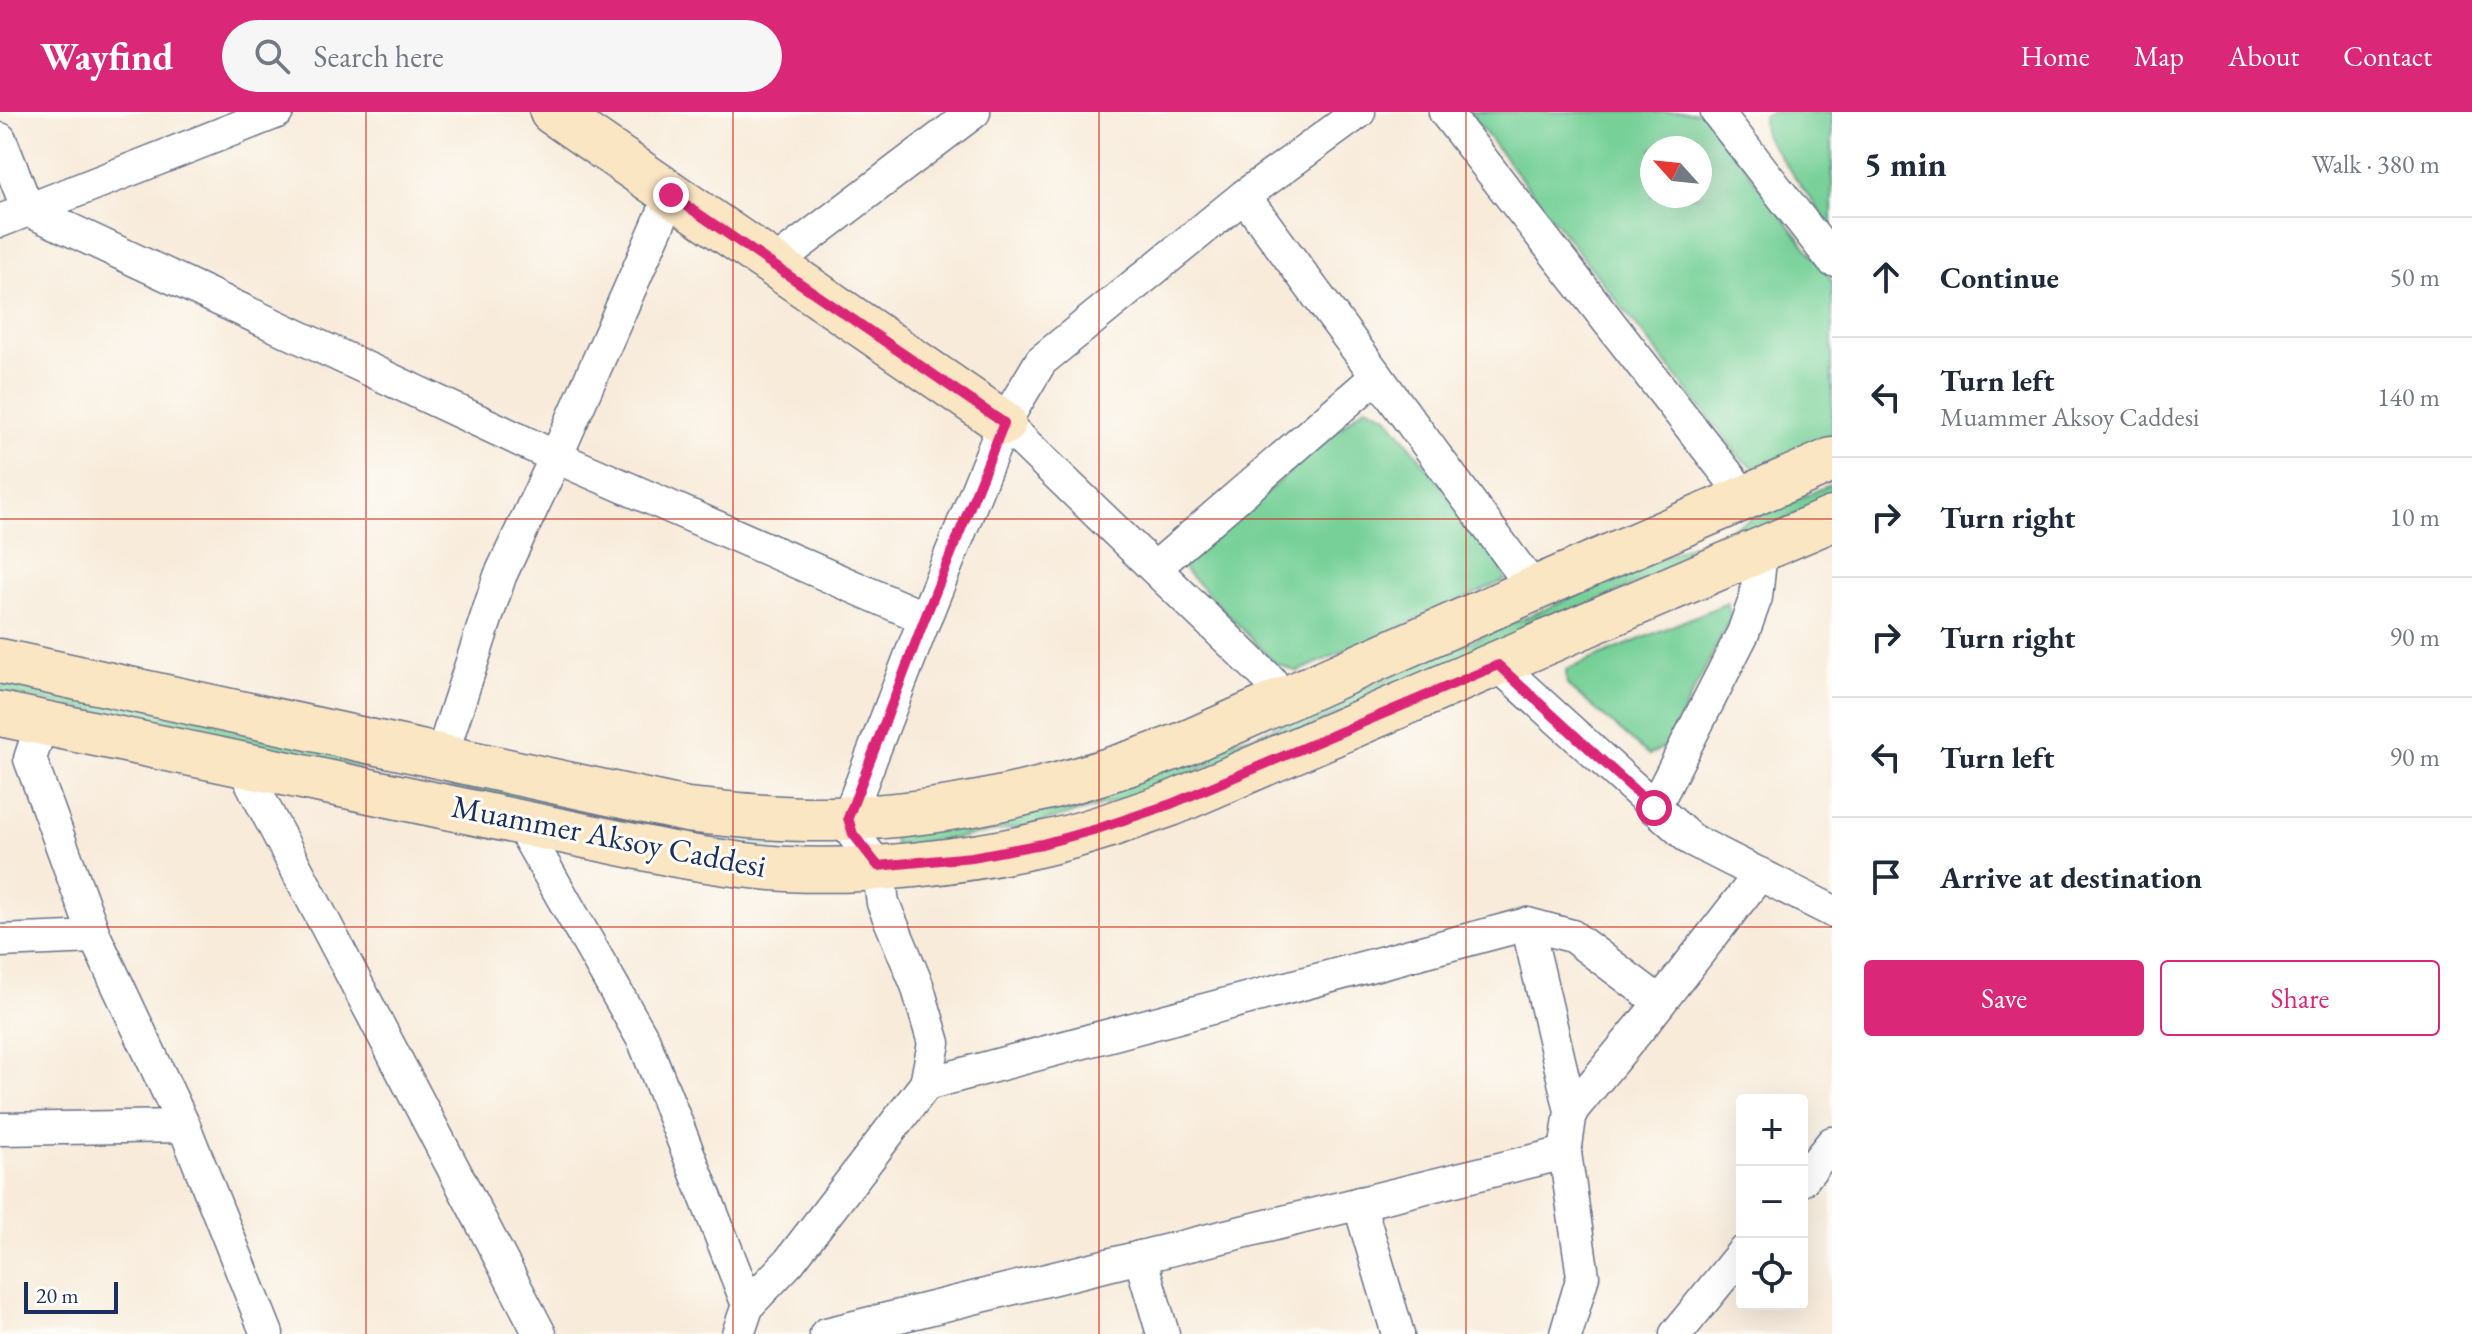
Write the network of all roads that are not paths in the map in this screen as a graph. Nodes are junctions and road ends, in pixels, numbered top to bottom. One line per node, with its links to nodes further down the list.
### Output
1 (277, 112): 10 (street)
2 (552, 112): 8 (main road)
3 (974, 112): 12 (street)
4 (1359, 112): 9 (street)
5 (1445, 112): 17 (street)
6 (1728, 115): 11 (street)
7 (0, 139): 10 (street)
8 (671, 195): 12 (main road); 15 (street)
9 (1244, 196): 13 (street); 14 (street)
10 (14, 216): 15 (street)
11 (1832, 260)
12 (772, 265): 14 (main road)
13 (1377, 376): 20 (street); 21 (street)
14 (1004, 423): 20 (street); 22 (street)
15 (556, 457): 22 (street); 27 (street)
16 (1832, 460): 17 (main road)
17 (1746, 498): 21 (main road)
18 (1832, 519): 19 (main road, Muammer Aksoy Caddesi)
19 (1761, 552): 24 (main road, Muammer Aksoy Caddesi); 29 (street)
20 (1155, 568): 25 (street)
21 (1534, 589): 25 (main road)
22 (925, 618): 30 (street)
23 (0, 661): 27 (main road)
24 (1498, 665): 29 (street); 32 (main road, Muammer Aksoy Caddesi)
25 (1276, 704): 30 (main road)
26 (21, 718): 28 (main road, Muammer Aksoy Caddesi); 36 (street)
27 (441, 757): 30 (main road)
28 (241, 763): 31 (main road, Muammer Aksoy Caddesi); 52 (street)
29 (1654, 808): 33 (street)
30 (848, 818): 32 (street)
31 (519, 821): 32 (main road, Muammer Aksoy Caddesi); 49 (street)
32 (878, 866): 39 (street)
33 (1760, 874): 34 (street); 38 (street)
34 (1832, 911)
35 (1527, 924): 38 (street); 39 (street); 40 (street)
36 (95, 937): 37 (street); 41 (street)
37 (0, 941)
38 (1660, 1002): 40 (street)
39 (926, 1084): 49 (street)
40 (1571, 1111): 44 (street)
41 (184, 1126): 42 (street); 51 (street)
42 (0, 1129)
43 (1832, 1143): 45 (street)
44 (1565, 1153): 46 (street); 56 (street)
45 (1808, 1173)
46 (1359, 1203): 47 (street); 55 (street)
47 (1140, 1257): 50 (street); 54 (street)
48 (1736, 1260): 57 (street)
49 (743, 1320)
50 (927, 1323): 53 (street)
51 (267, 1334)
52 (540, 1334)
53 (826, 1334)
54 (1163, 1334)
55 (1398, 1334)
56 (1566, 1334)
57 (1676, 1334)

